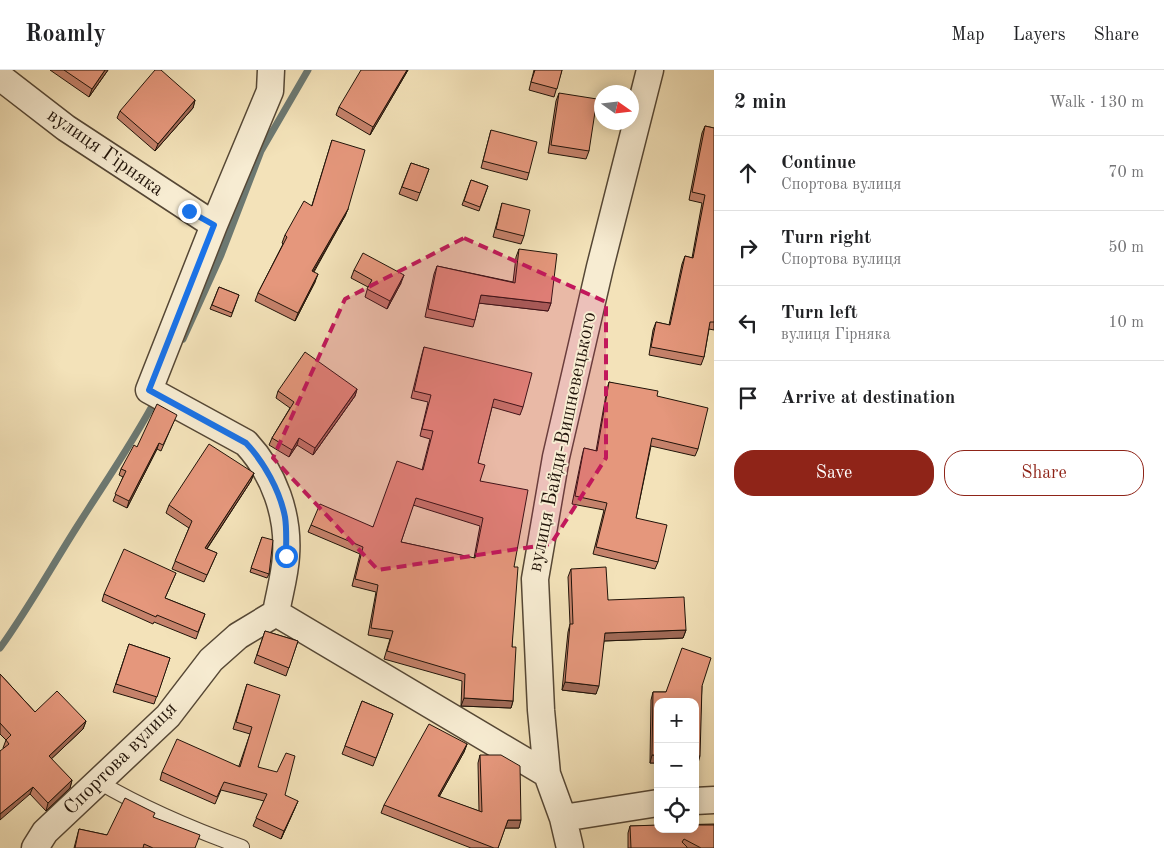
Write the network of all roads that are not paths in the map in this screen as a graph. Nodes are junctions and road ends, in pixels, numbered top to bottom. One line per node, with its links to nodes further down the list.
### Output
1 (272, 70): 4 (street)
2 (650, 70): 6 (street, вулиця Байди-Вишневецького)
3 (0, 77): 4 (street, вулиця Гірняка)
4 (214, 225): 5 (street)
5 (276, 613): 6 (street); 7 (street, Спортова вулиця)
6 (547, 774): 11 (street, вулиця Байди-Вишневецького)
7 (99, 782): 12 (lane); 13 (street, Спортова вулиця)
8 (714, 800): 9 (street)
9 (699, 801)
10 (654, 804): 11 (street)
11 (563, 818): 14 (street, вулиця Байди-Вишневецького)
12 (242, 847)
13 (35, 848)
14 (570, 848)

